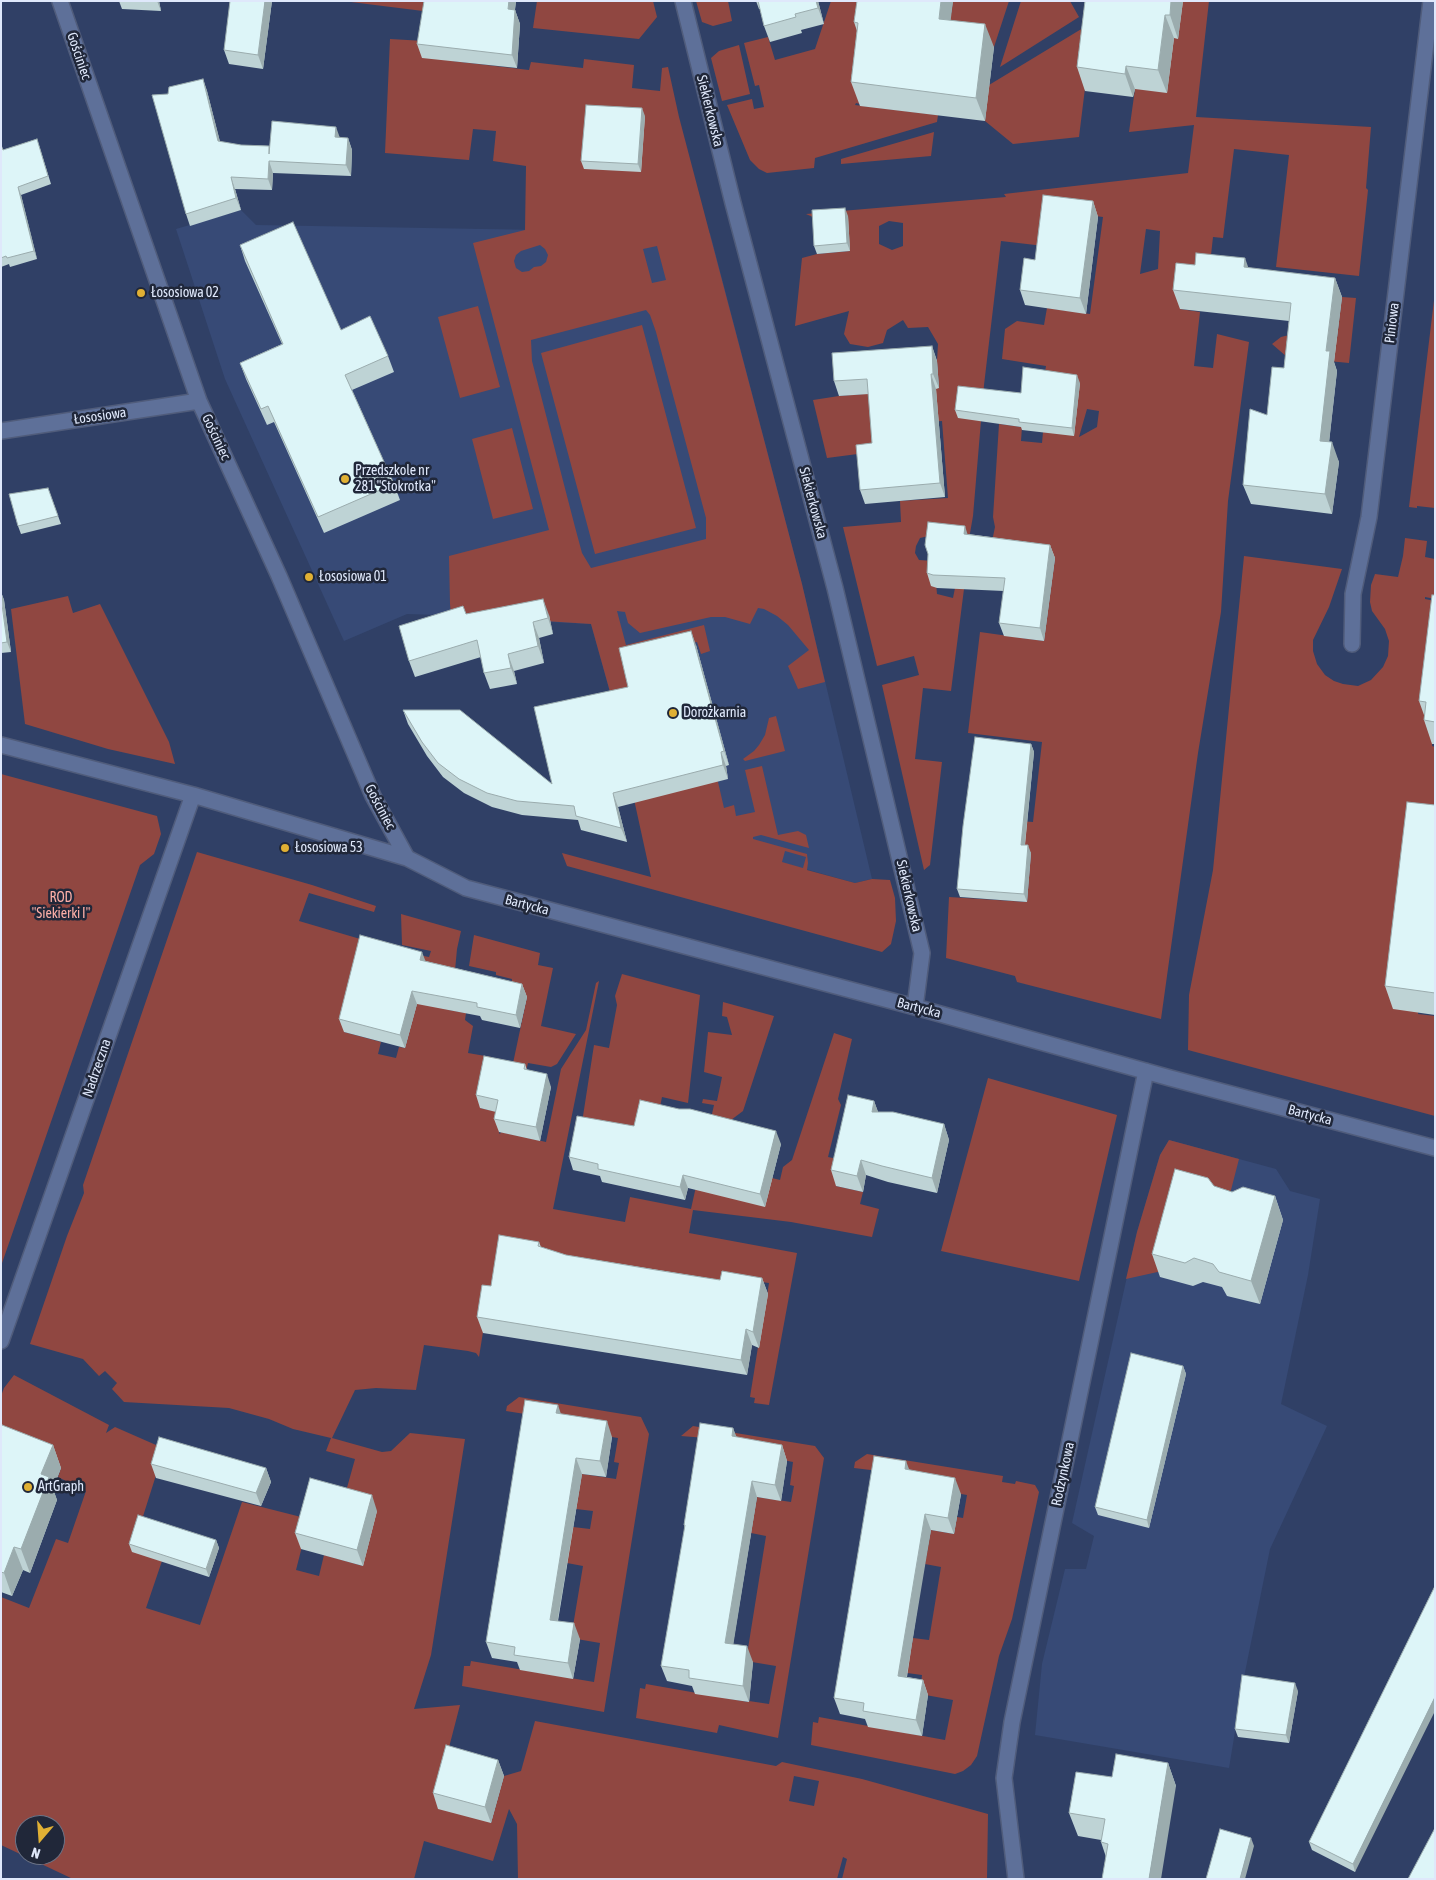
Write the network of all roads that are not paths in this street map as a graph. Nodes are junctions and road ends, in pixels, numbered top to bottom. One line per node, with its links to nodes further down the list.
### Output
1 (60, 1): 4 (street, Gościniec)
2 (683, 1): 10 (street, Siekierkowska)
3 (1431, 1): 6 (street, Piniowa)
4 (199, 401): 5 (street, Łososiowa); 9 (street, Gościniec)
5 (1, 431)
6 (1352, 644)
7 (1, 745): 8 (street)
8 (193, 795): 9 (street); 13 (street, Nadrzeczna)
9 (407, 858): 10 (street, Bartycka)
10 (914, 1007): 11 (street, Bartycka)
11 (1146, 1071): 12 (street, Bartycka); 14 (street, Rodzynkowa)
12 (1435, 1148)
13 (1, 1340)
14 (1016, 1879)

